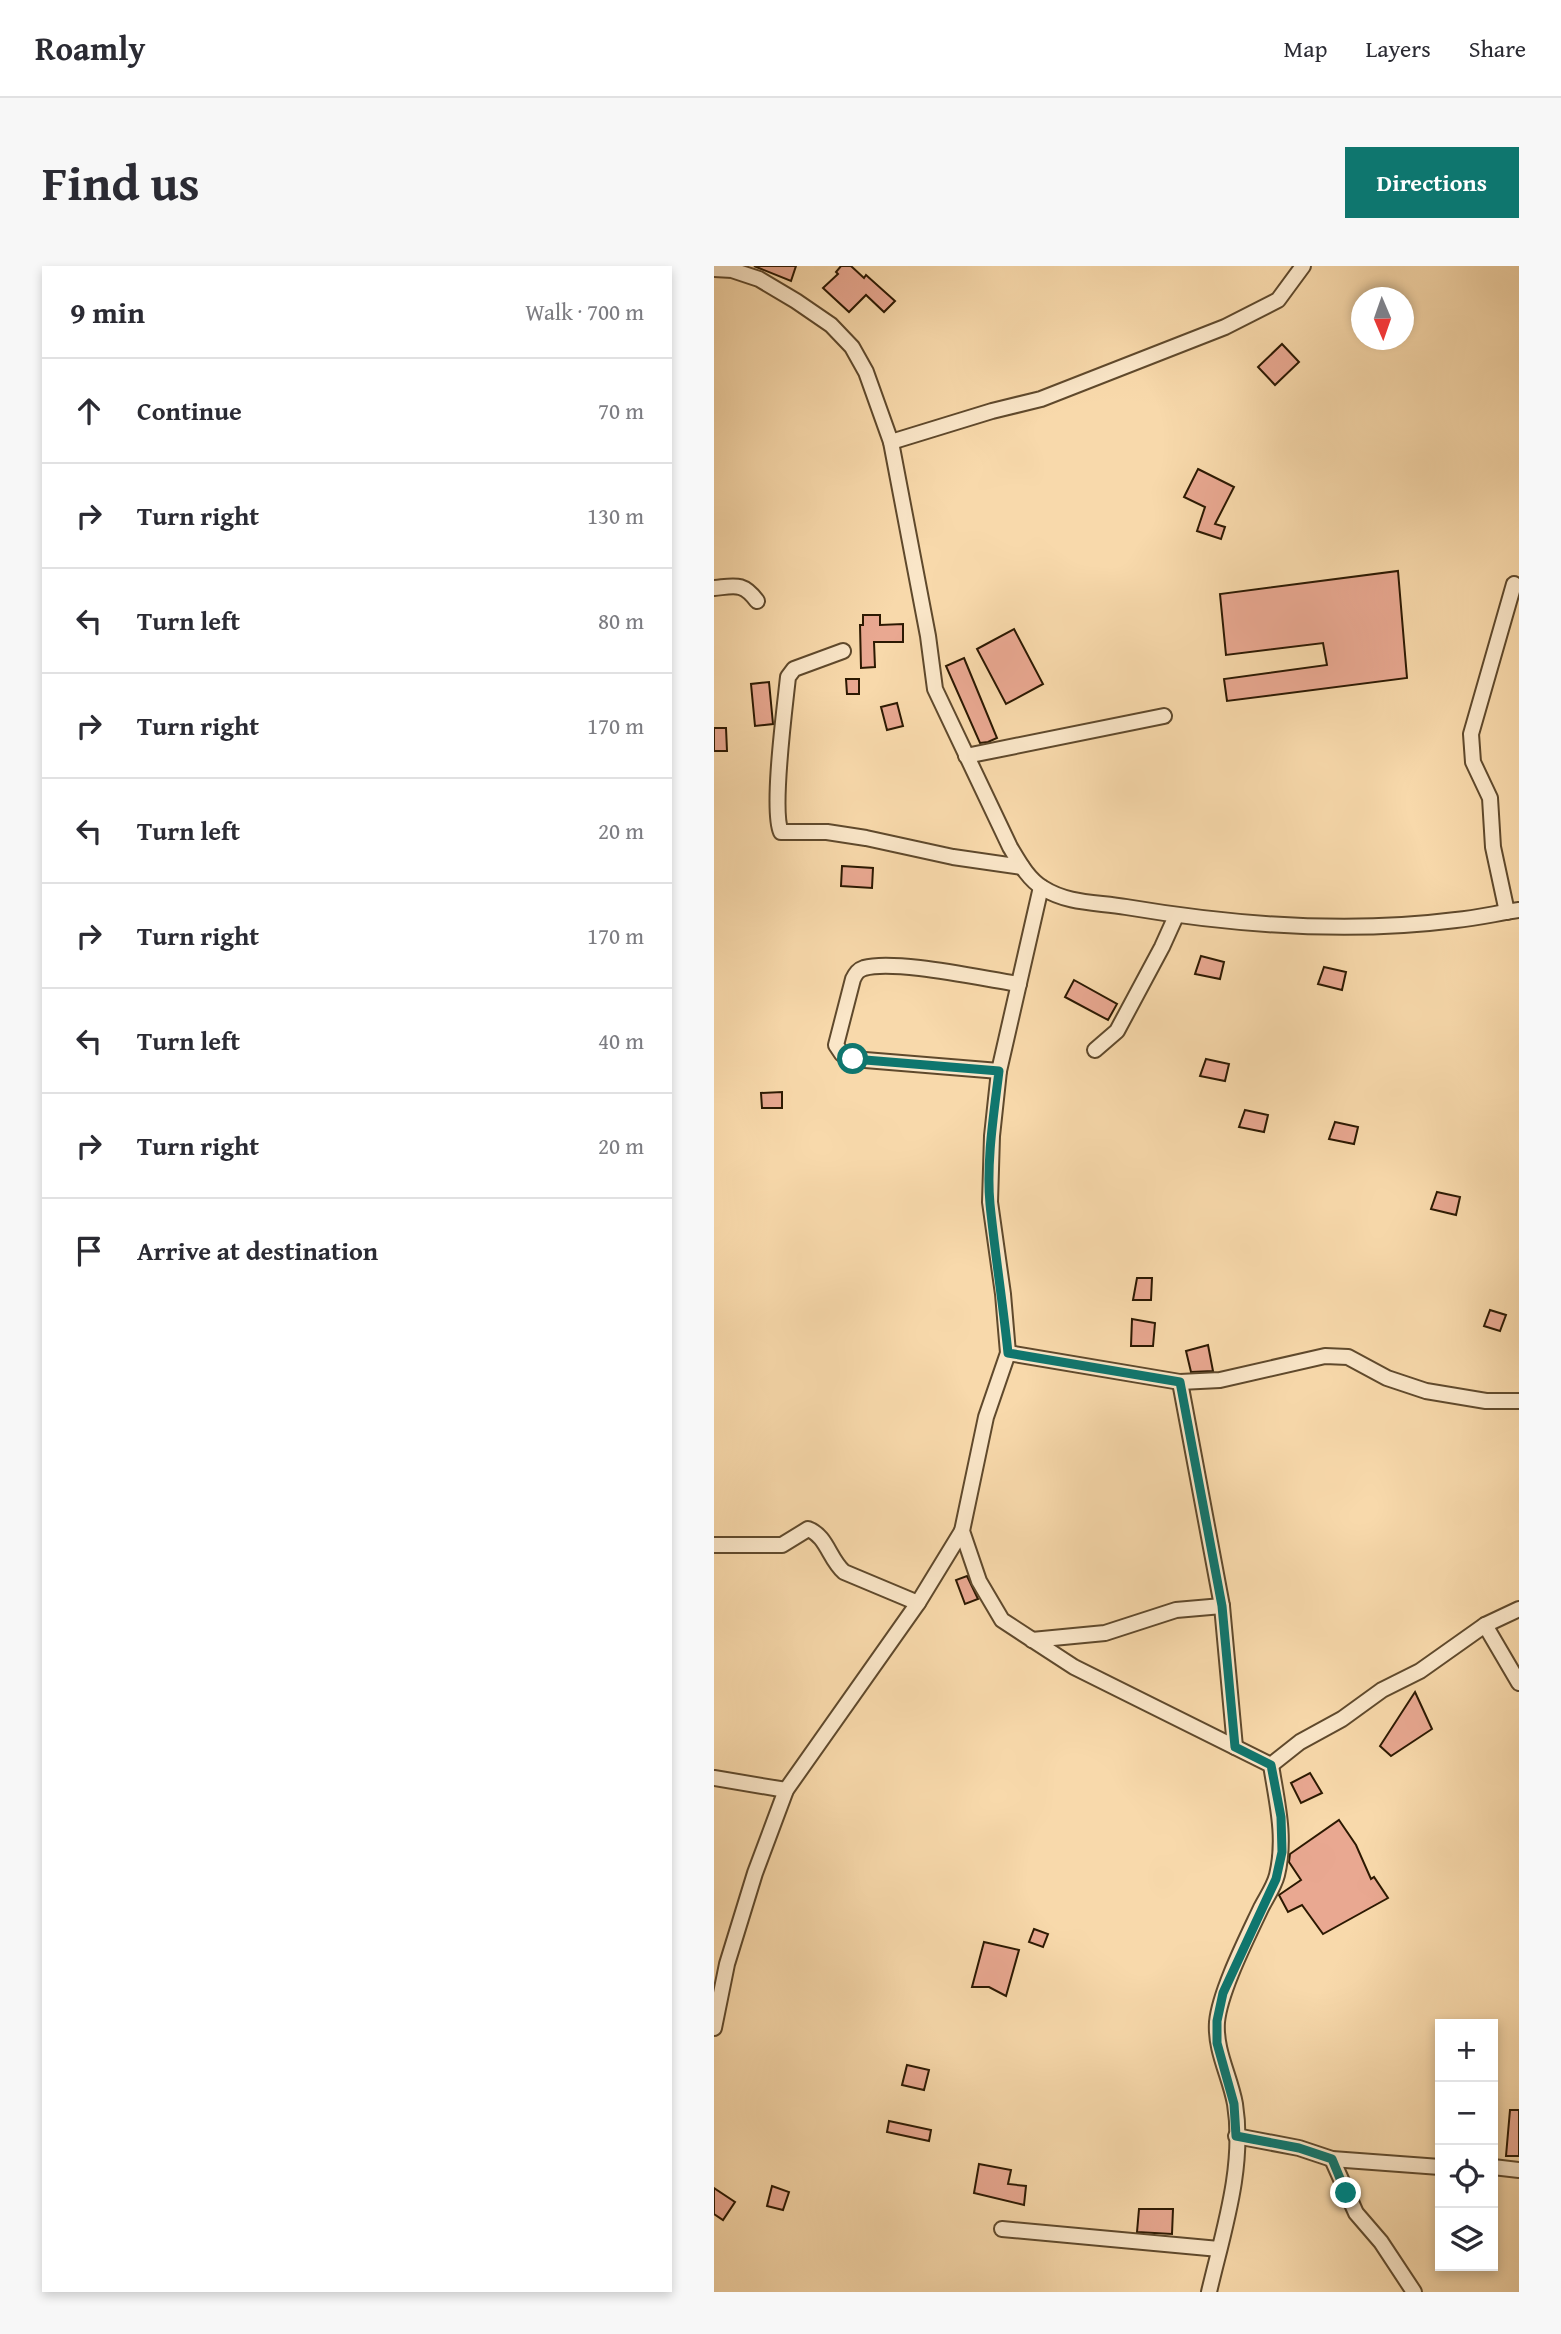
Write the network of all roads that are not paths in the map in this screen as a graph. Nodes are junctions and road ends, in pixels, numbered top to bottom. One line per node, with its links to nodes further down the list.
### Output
1 (1303, 266): 4 (street)
2 (733, 268): 3 (street); 4 (street)
3 (714, 269)
4 (891, 442): 10 (street)
5 (1514, 584): 13 (street)
6 (714, 588): 7 (street)
7 (757, 601)
8 (843, 651): 11 (street)
9 (1164, 716): 10 (street)
10 (966, 756): 11 (street)
11 (1022, 867): 12 (street)
12 (1041, 887): 14 (street); 15 (street)
13 (1513, 911): 14 (street)
14 (1176, 916): 16 (street)
15 (1019, 984): 17 (street); 17 (street)
16 (1095, 1050)
17 (999, 1071): 18 (street)
18 (1008, 1353): 19 (street); 21 (street)
19 (1180, 1382): 20 (street); 24 (street)
20 (1519, 1401)
21 (962, 1531): 23 (street); 27 (street)
22 (714, 1545): 23 (street)
23 (918, 1604): 32 (street)
24 (1222, 1606): 27 (street); 29 (street)
25 (1519, 1609): 26 (street)
26 (1485, 1625): 28 (street); 30 (street)
27 (1032, 1640): 29 (street)
28 (1519, 1683)
29 (1235, 1747): 30 (street)
30 (1271, 1765): 34 (street)
31 (714, 1778): 32 (street)
32 (786, 1790): 33 (street)
33 (714, 2028)
34 (1236, 2136): 35 (street); 40 (street)
35 (1332, 2159): 36 (street); 42 (street)
36 (1435, 2166)
37 (1498, 2167): 38 (street)
38 (1519, 2169)
39 (1002, 2230): 40 (street)
40 (1219, 2249): 41 (street)
41 (1209, 2292)
42 (1414, 2292)

